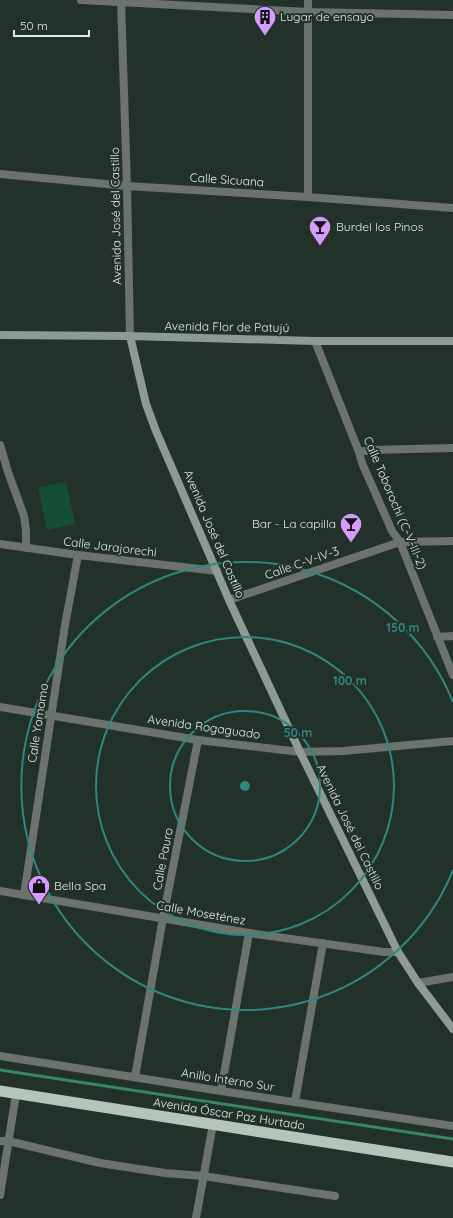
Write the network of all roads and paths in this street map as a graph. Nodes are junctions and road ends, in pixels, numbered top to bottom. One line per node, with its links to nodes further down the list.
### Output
1 (81, 0): 3 (street)
2 (308, 0): 4 (street)
3 (121, 1): 4 (street); 7 (street, Avenida José del Castillo)
4 (308, 12): 5 (street); 8 (street)
5 (453, 15)
6 (0, 174): 7 (street, Calle Sicuana)
7 (127, 186): 8 (street, Calle Sicuana); 11 (street, Avenida José del Castillo)
8 (308, 197): 9 (street, Calle Sicuana)
9 (453, 208)
10 (0, 335): 11 (main road, Avenida Flor de Patujú)
11 (130, 336): 12 (main road, Avenida Flor de Patujú); 22 (main road, Avenida José del Castillo)
12 (315, 341): 13 (main road, Avenida Flor de Patujú); 16 (street, Calle Toborochi (C-V-III-2))
13 (453, 341)
14 (0, 445): 20 (street)
15 (453, 448): 16 (street)
16 (359, 452): 18 (street, Calle Toborochi (C-V-III-2))
17 (453, 541): 18 (street, Calle C-V-IV-3)
18 (400, 542): 23 (street, Calle C-V-IV-3); 25 (street, Calle Toborochi (C-V-III-2))
19 (0, 544): 20 (street, Calle Jarajorechi)
20 (26, 548): 21 (street, Calle Jarajorechi)
21 (78, 555): 22 (street, Calle Jarajorechi); 28 (street, Calle Yomomo)
22 (217, 571): 23 (main road, Avenida José del Castillo)
23 (229, 600): 31 (main road, Avenida José del Castillo)
24 (453, 636): 25 (street)
25 (437, 637): 26 (street, Calle Toborochi (C-V-III-2))
26 (453, 675)
27 (0, 706): 28 (street, Avenida Rogaguado)
28 (52, 715): 29 (street, Avenida Rogaguado); 33 (street, Calle Yomomo)
29 (198, 740): 31 (street, Avenida Rogaguado); 34 (street, Calle Pauro)
30 (453, 741): 31 (street, Avenida Rogaguado)
31 (300, 752): 37 (main road, Avenida José del Castillo)
32 (0, 891): 33 (street, Calle Moseténez)
33 (24, 895): 34 (street, Calle Moseténez)
34 (163, 918): 35 (street, Calle Moseténez); 42 (street, Calle Pauro)
35 (249, 933): 36 (street, Calle Moseténez); 43 (street)
36 (323, 943): 37 (street, Calle Moseténez); 46 (street)
37 (398, 952): 39 (main road, Avenida José del Castillo)
38 (453, 977): 39 (street)
39 (418, 983): 40 (main road, Avenida José del Castillo)
40 (453, 1029)
41 (0, 1056): 42 (street, Anillo Interno Sur)
42 (135, 1077): 43 (street, Anillo Interno Sur)
43 (221, 1091): 46 (street, Anillo Interno Sur)
44 (0, 1092): 45 (highway, Avenida Óscar Paz Hurtado)
45 (16, 1094): 47 (highway, Avenida Óscar Paz Hurtado); 49 (street)
46 (295, 1102): 48 (street, Anillo Interno Sur)
47 (213, 1124): 50 (highway, Avenida Óscar Paz Hurtado); 51 (street)
48 (453, 1126)
49 (4, 1141): 51 (street); 52 (street)
50 (453, 1162)
51 (203, 1176): 53 (street); 54 (street)
52 (0, 1195)
53 (335, 1196)
54 (196, 1218)

